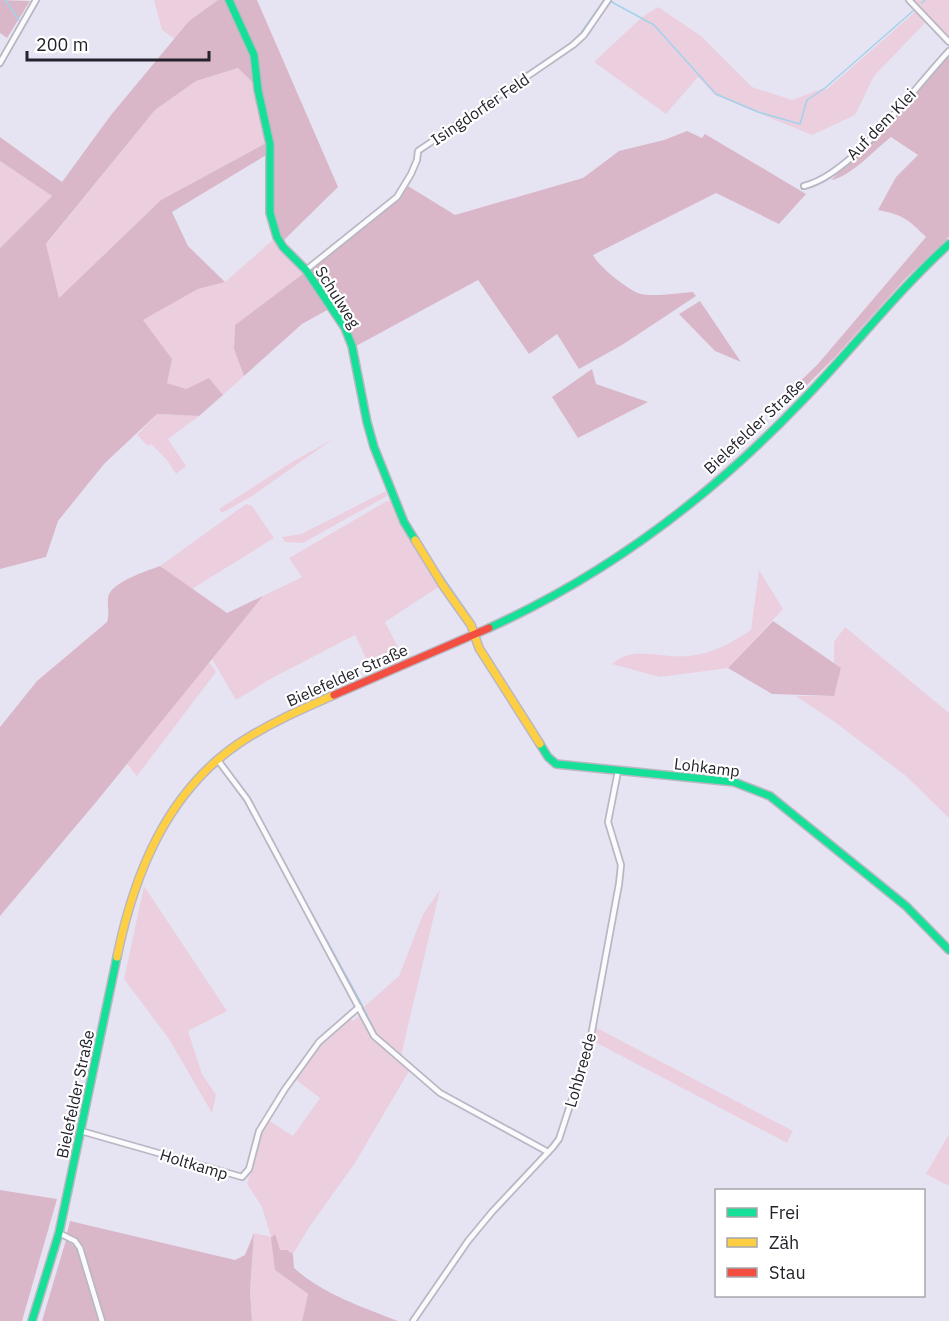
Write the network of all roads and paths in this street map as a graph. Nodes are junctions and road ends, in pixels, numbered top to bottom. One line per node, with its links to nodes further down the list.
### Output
1 (36, 0): 7 (street)
2 (229, 0): 10 (main road, Schulweg)
3 (608, 0): 10 (street, Isingdorfer Feld)
4 (909, 0): 5 (street)
5 (949, 42)
6 (949, 51): 8 (street, Auf dem Klei)
7 (0, 63)
8 (804, 186)
9 (949, 244): 11 (main road, Bielefelder Straße)
10 (306, 270): 11 (main road, Schulweg)
11 (474, 634): 12 (main road, Bielefelder Straße); 13 (main road, Lohkamp)
12 (217, 759): 15 (street); 16 (main road, Bielefelder Straße)
13 (618, 771): 14 (main road, Lohkamp); 17 (street, Lohbreede)
14 (949, 950)
15 (359, 1006): 16 (street, Holtkamp); 17 (street)
16 (81, 1131): 18 (main road, Bielefelder Straße)
17 (548, 1152): 21 (street, Lohbreede)
18 (59, 1233): 19 (main road, Bielefelder Straße); 20 (street)
19 (32, 1321)
20 (102, 1321)
21 (413, 1321)

